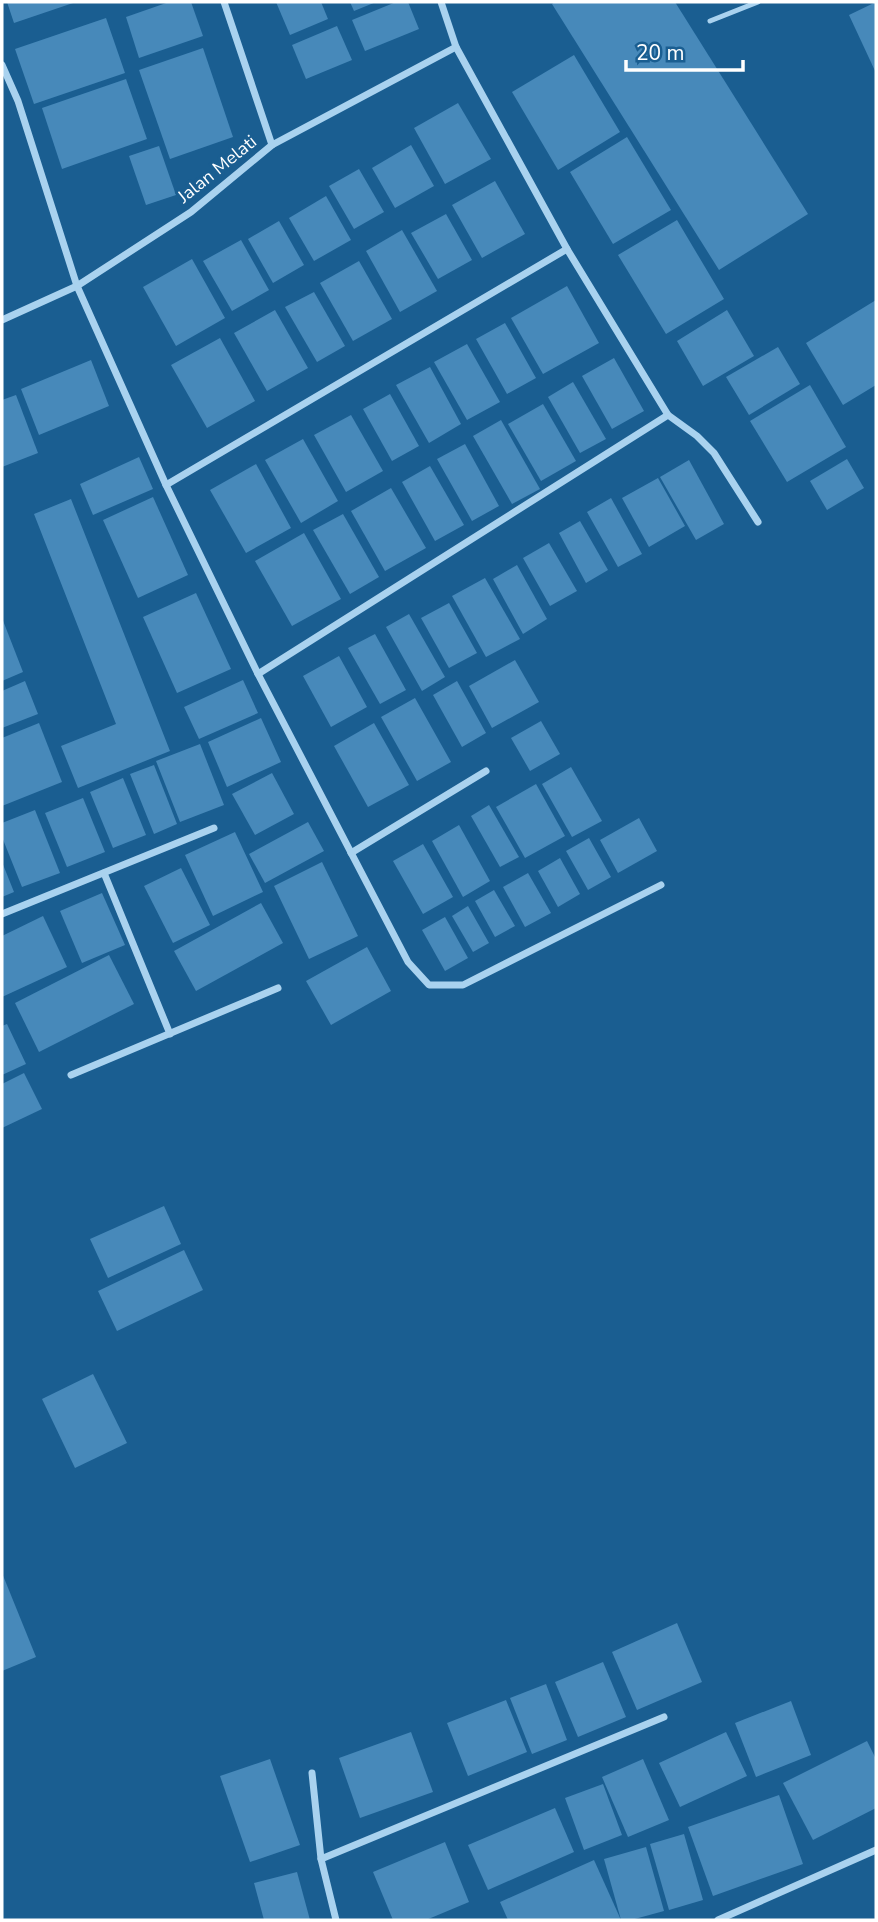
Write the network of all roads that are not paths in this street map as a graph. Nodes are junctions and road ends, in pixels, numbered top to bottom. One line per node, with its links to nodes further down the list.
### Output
1 (224, 2): 7 (street)
2 (441, 2): 5 (street)
3 (758, 2): 4 (lane)
4 (710, 21)
5 (456, 47): 7 (street, Jalan Melati); 8 (street)
6 (2, 65): 9 (street)
7 (272, 145): 9 (street, Jalan Melati)
8 (567, 249): 11 (street); 12 (street)
9 (77, 286): 10 (street, Jalan Melati); 12 (street)
10 (2, 320)
11 (668, 415): 13 (street); 14 (street)
12 (166, 485): 14 (street)
13 (758, 522)
14 (258, 674): 17 (street)
15 (485, 771): 17 (street)
16 (214, 828): 18 (street)
17 (352, 853): 19 (street)
18 (104, 873): 20 (street); 22 (street)
19 (661, 885)
20 (2, 914)
21 (278, 988): 22 (street)
22 (170, 1034): 23 (street)
23 (71, 1075)
24 (664, 1717): 27 (street)
25 (312, 1773): 27 (street)
26 (876, 1850): 29 (street)
27 (321, 1859): 28 (street)
28 (336, 1920)
29 (718, 1920)

